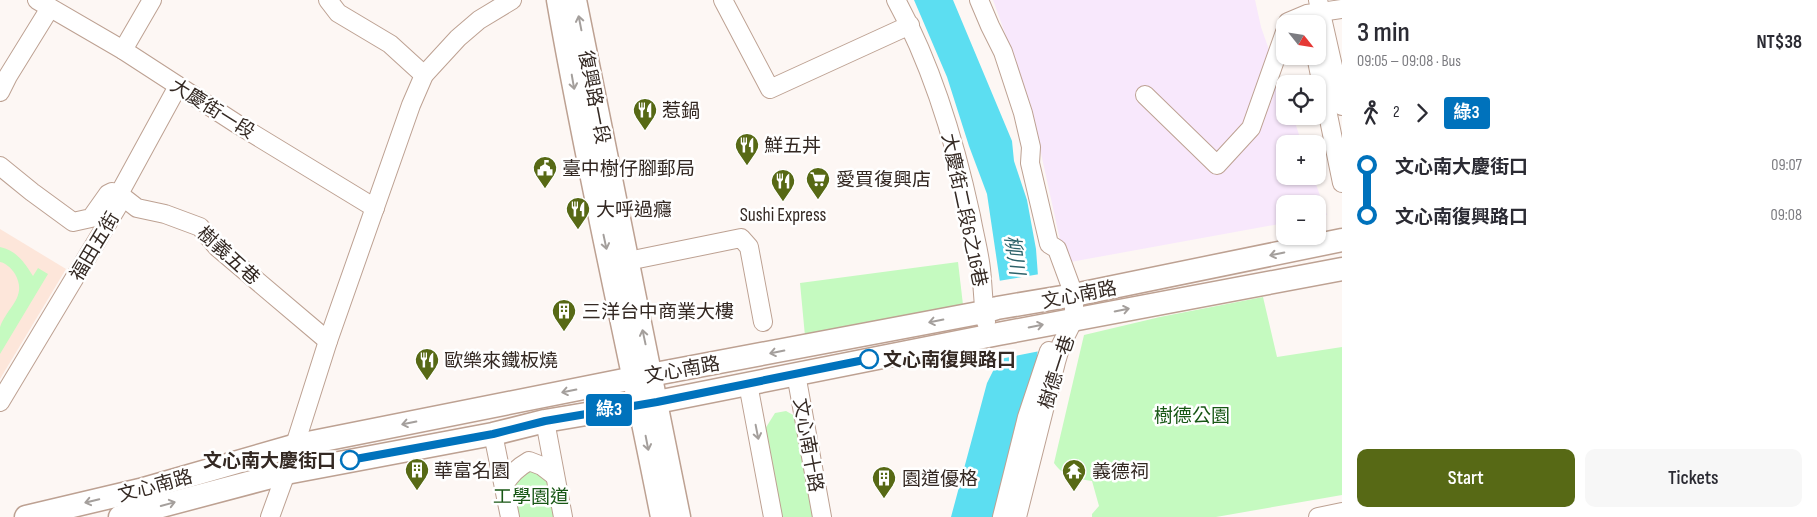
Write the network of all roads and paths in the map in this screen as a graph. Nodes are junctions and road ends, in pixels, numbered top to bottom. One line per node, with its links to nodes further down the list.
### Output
1 (152, 0): 13 (street)
2 (328, 0): 16 (street)
3 (512, 0): 16 (street)
4 (558, 0): 35 (main road, 復興路一段, one-way to 35)
5 (575, 0): 26 (main road, 復興路一段, one-way to 5)
6 (723, 0): 12 (street)
7 (896, 0): 12 (street, 大慶街二段6之16巷)
8 (979, 0): 28 (street)
9 (44, 4): 13 (street, 大慶街一段); 18 (street)
10 (1342, 9): 11 (street)
11 (1311, 10): 20 (street)
12 (910, 25): 29 (street, 大慶街二段6之16巷)
13 (123, 50): 17 (street, 大慶街一段)
14 (1276, 58): 19 (street)
15 (1318, 65): 22 (street)
16 (424, 75): 24 (street)
17 (178, 86): 23 (street, 福田五街); 24 (street, 大慶街一段)
18 (0, 92)
19 (1145, 95)
20 (1342, 106)
21 (0, 166): 23 (street)
22 (1342, 182)
23 (119, 194): 33 (street, 樹義五巷); 37 (street, 福田五街)
24 (375, 208): 33 (street)
25 (1342, 240): 28 (main road, 文心南路, one-way to 28)
26 (628, 261): 31 (street); 35 (main road, 復興路一段, one-way to 26)
27 (1342, 269): 30 (main road, 文心南路, one-way to 27)
28 (1074, 295): 29 (main road, 文心南路); 30 (street)
29 (991, 310): 32 (street, 大慶街二段6之16巷); 35 (main road, 文心南路, one-way to 35)
30 (1074, 319): 32 (main road, 文心南路, one-way to 30); 57 (street, 樹德一巷); 58 (street, 樹德一巷)
31 (763, 322)
32 (993, 335): 34 (main road, 文心南路)
33 (328, 341): 41 (street)
34 (796, 374): 36 (main road, 文心南路); 46 (street, 文心南十路)
35 (643, 377): 38 (main road, 復興路一段); 41 (main road, 文心南路, one-way to 41)
36 (748, 384): 38 (main road, 文心南路); 55 (street, one-way to 55)
37 (0, 402)
38 (648, 403): 39 (main road, 文心南路); 53 (main road, 復興路一段, one-way to 53); 54 (main road, 復興路一段)
39 (545, 421): 40 (main road, 文心南路); 43 (street)
40 (493, 434): 42 (main road, 文心南路); 44 (street)
41 (293, 446): 42 (street); 45 (main road, 文心南路)
42 (286, 472): 49 (main road, 文心南路, one-way to 42); 50 (street)
43 (555, 476): 44 (street); 52 (street)
44 (504, 485): 51 (street)
45 (140, 490): 48 (main road, 文心南路, one-way to 48); 49 (street)
46 (821, 511): 56 (street)
47 (1342, 512): 59 (street)
48 (26, 517)
49 (120, 517)
50 (270, 517)
51 (510, 517)
52 (563, 517)
53 (662, 517)
54 (679, 517)
55 (773, 517)
56 (835, 517)
57 (1002, 517)
58 (1017, 517)
59 (1318, 517)

